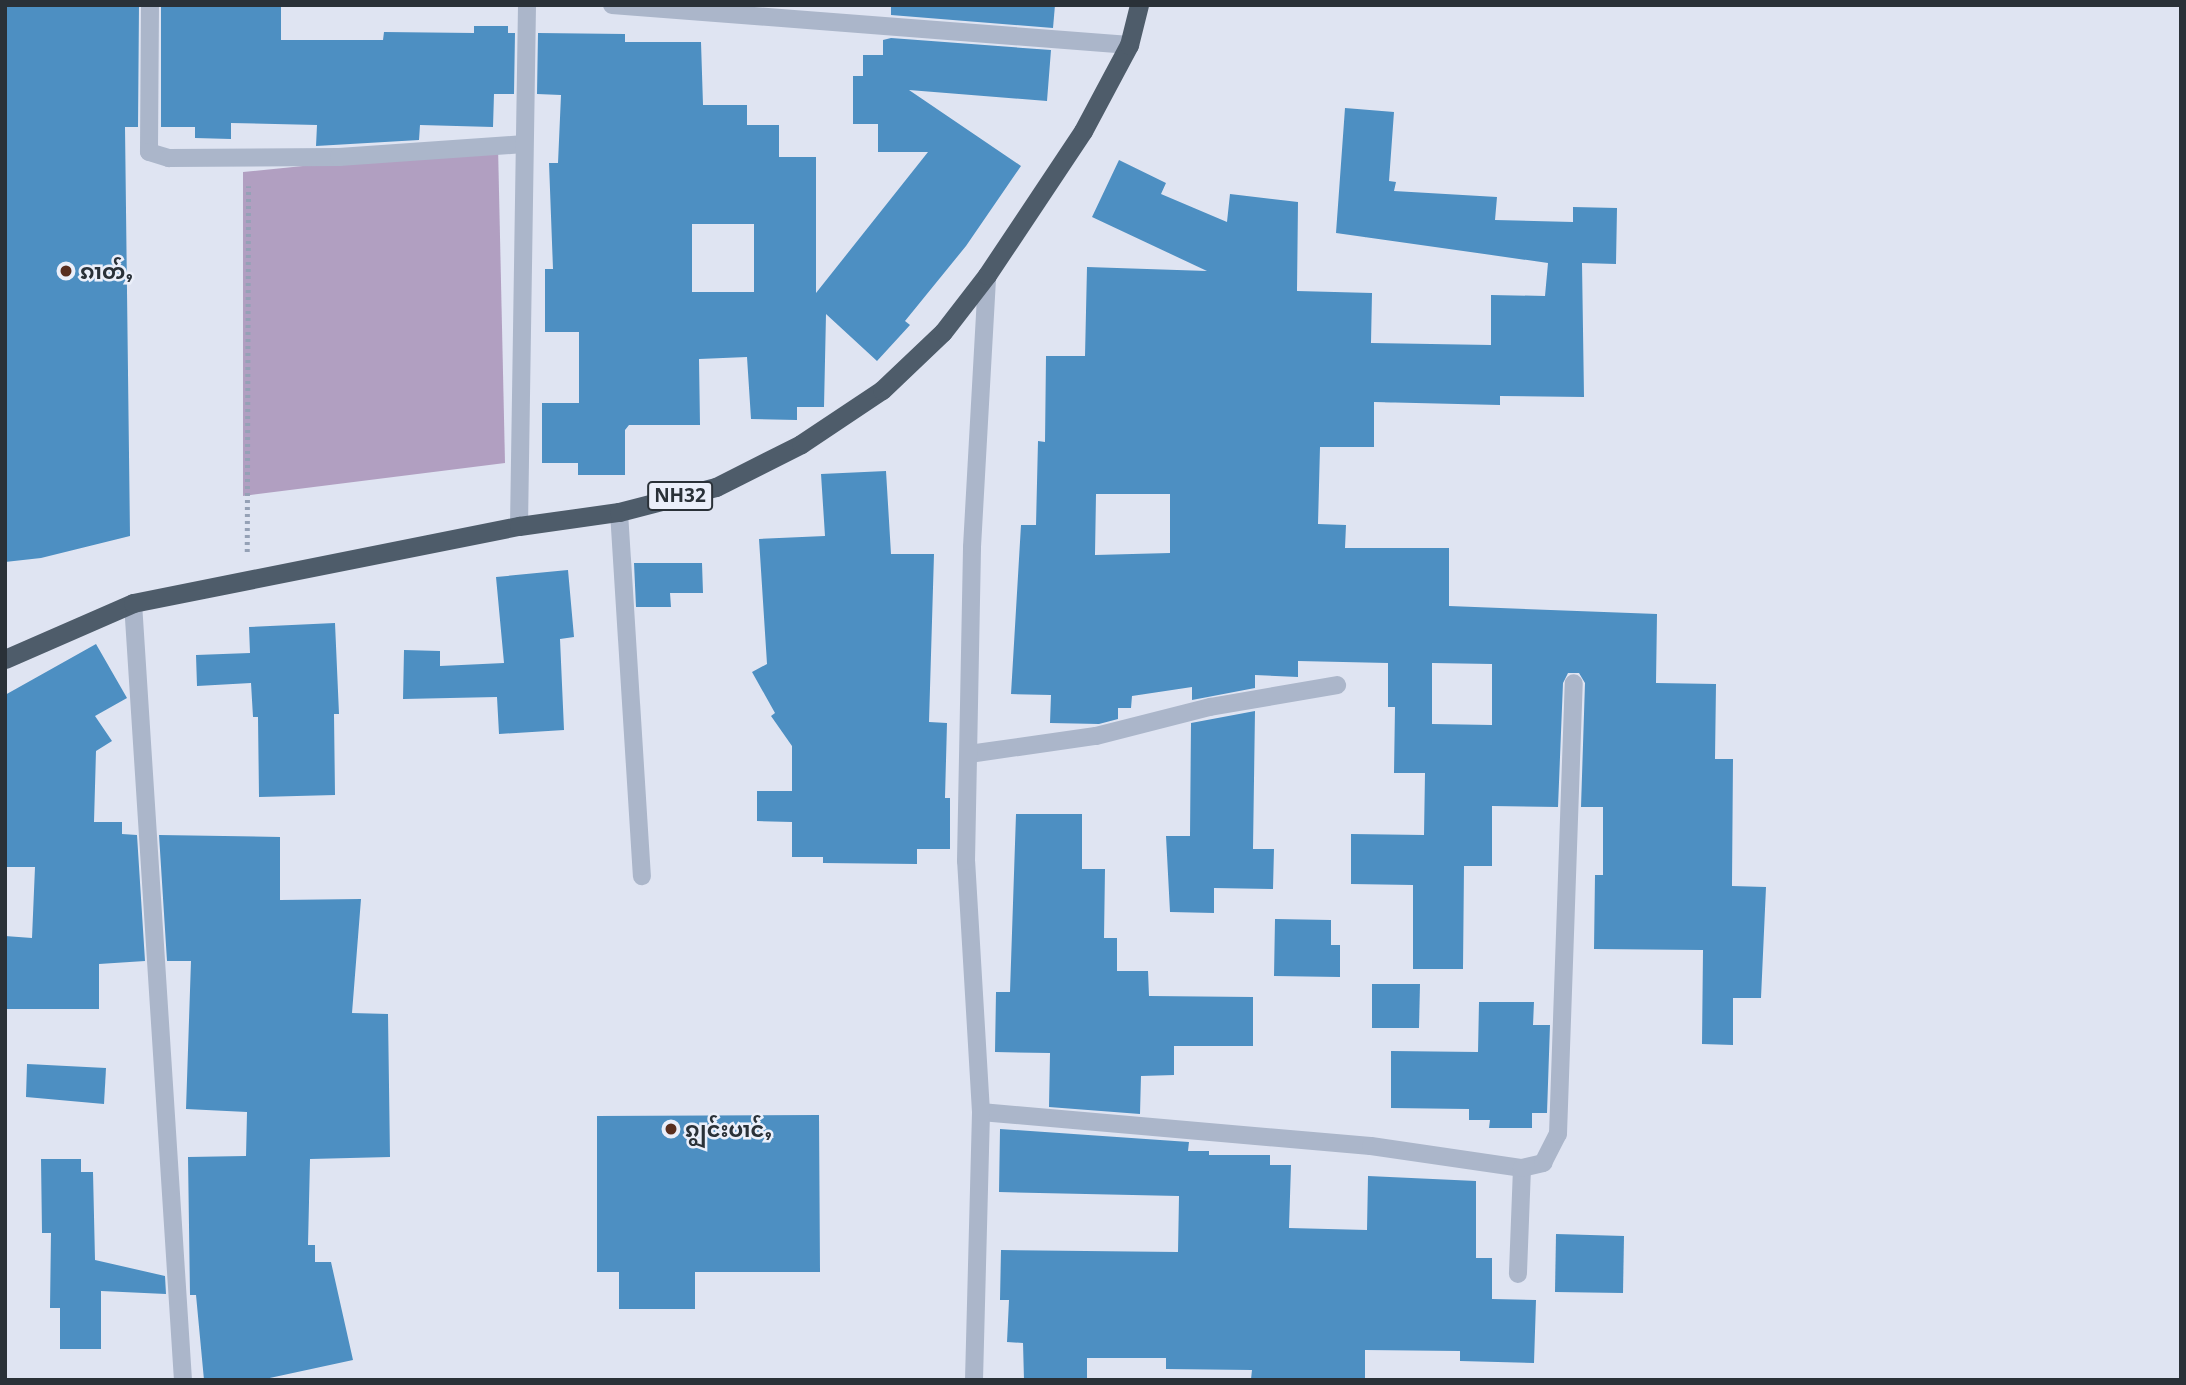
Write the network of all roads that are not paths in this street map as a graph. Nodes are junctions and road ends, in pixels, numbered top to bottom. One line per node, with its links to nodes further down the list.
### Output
1 (150, 5): 6 (street)
2 (527, 5): 6 (street)
3 (612, 5): 5 (street)
4 (1139, 5): 5 (highway, NH32)
5 (1129, 45): 7 (highway, NH32)
6 (524, 144): 9 (street)
7 (987, 275): 8 (highway, NH32); 14 (street)
8 (618, 512): 9 (highway, NH32); 15 (street)
9 (519, 526): 10 (highway, NH32)
10 (133, 603): 11 (highway, NH32); 19 (street)
11 (5, 659)
12 (1574, 683): 17 (street)
13 (1337, 685): 14 (street)
14 (969, 754): 16 (street)
15 (642, 876)
16 (981, 1112): 17 (street); 20 (street)
17 (1522, 1168): 18 (street)
18 (1518, 1274)
19 (183, 1380)
20 (974, 1380)

